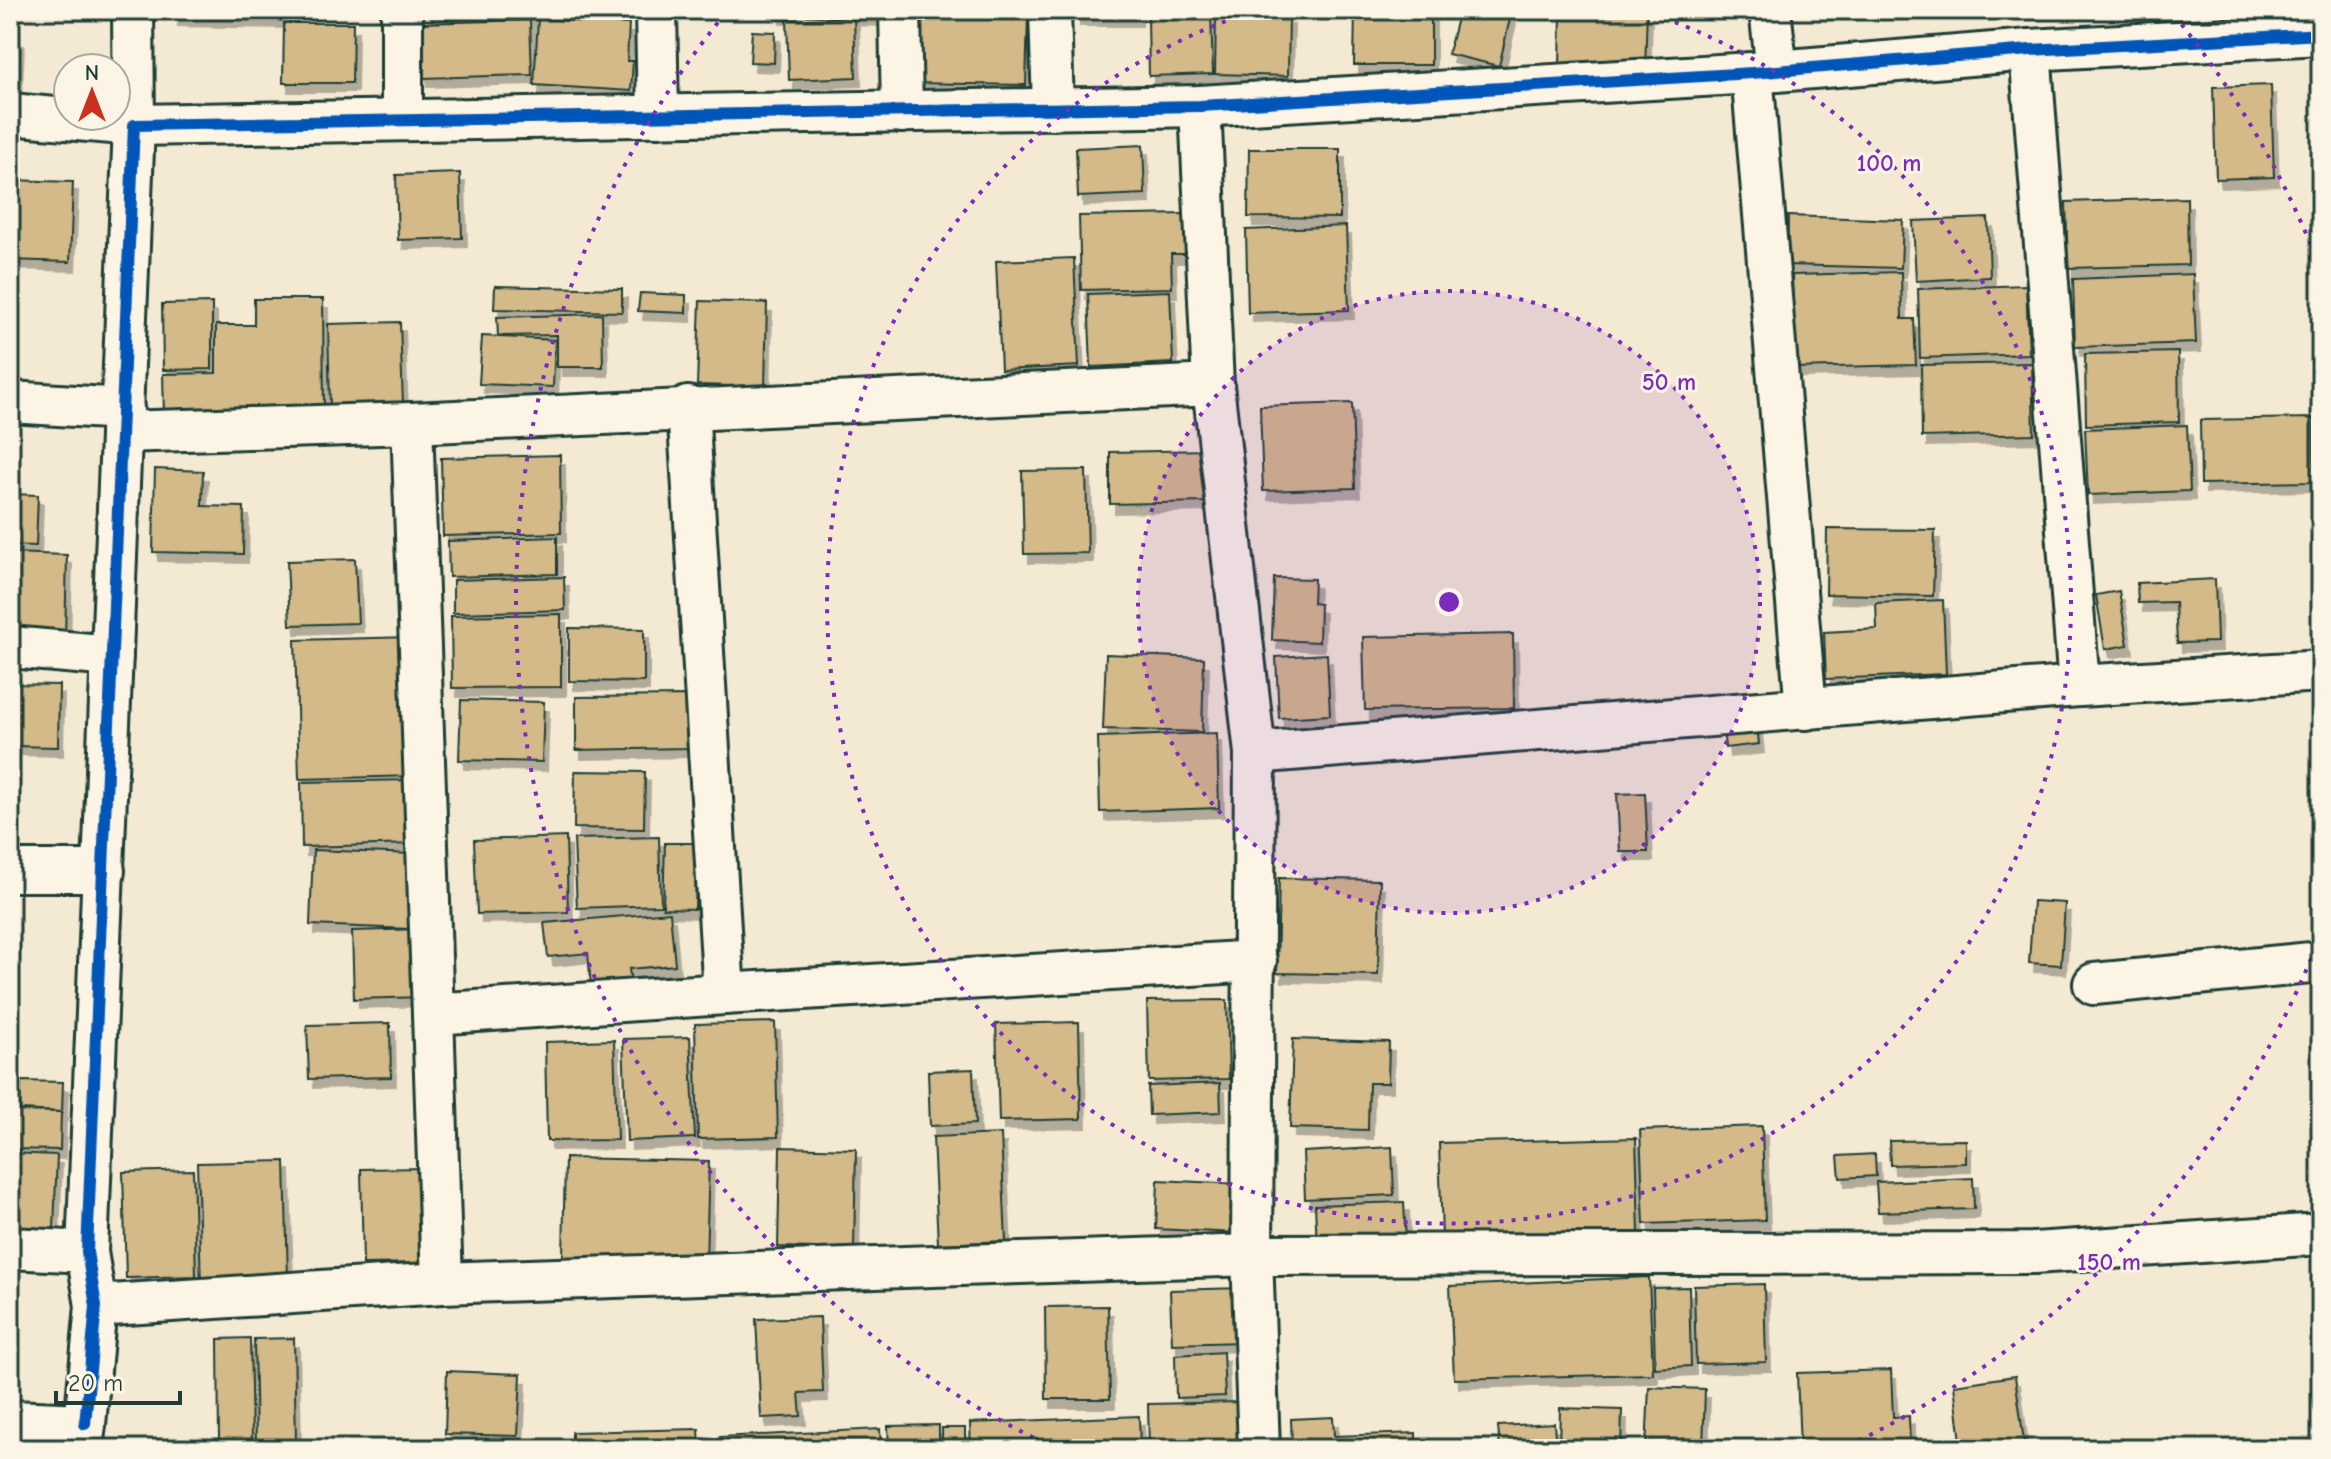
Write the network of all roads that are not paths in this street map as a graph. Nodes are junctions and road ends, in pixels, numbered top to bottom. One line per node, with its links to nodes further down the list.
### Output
1 (133, 10): 16 (street)
2 (402, 10): 15 (street)
3 (656, 10): 14 (street)
4 (900, 10): 12 (street)
5 (1050, 10): 11 (street)
6 (1770, 10): 9 (street)
7 (2321, 34): 8 (street)
8 (2030, 50): 9 (street); 25 (street)
9 (1764, 72): 10 (street); 26 (street)
10 (1200, 106): 11 (street); 17 (street)
11 (1053, 109): 12 (street)
12 (902, 112): 14 (street)
13 (10, 114): 16 (street)
14 (658, 116): 15 (street)
15 (402, 120): 16 (street)
16 (134, 125): 20 (street)
17 (1213, 385): 19 (street); 27 (street)
18 (10, 402): 20 (street)
19 (688, 407): 21 (street); 33 (street)
20 (122, 421): 21 (street); 23 (street)
21 (412, 423): 34 (street)
22 (10, 647): 23 (street)
23 (112, 656): 29 (street)
24 (2321, 671): 25 (street)
25 (2079, 686): 26 (street)
26 (1806, 709): 27 (street)
27 (1255, 753): 30 (street)
28 (10, 871): 29 (street)
29 (104, 871): 37 (street)
30 (1256, 961): 33 (street); 38 (street)
31 (2321, 962): 32 (street)
32 (2094, 984)
33 (724, 994): 34 (street)
34 (433, 1014): 39 (street)
35 (2321, 1234): 38 (street)
36 (10, 1248): 37 (street)
37 (87, 1252): 40 (street)
38 (1252, 1255): 39 (street); 43 (street)
39 (442, 1283): 40 (street)
40 (96, 1306): 42 (street)
41 (10, 1421): 42 (street)
42 (84, 1436)
43 (1259, 1449)

